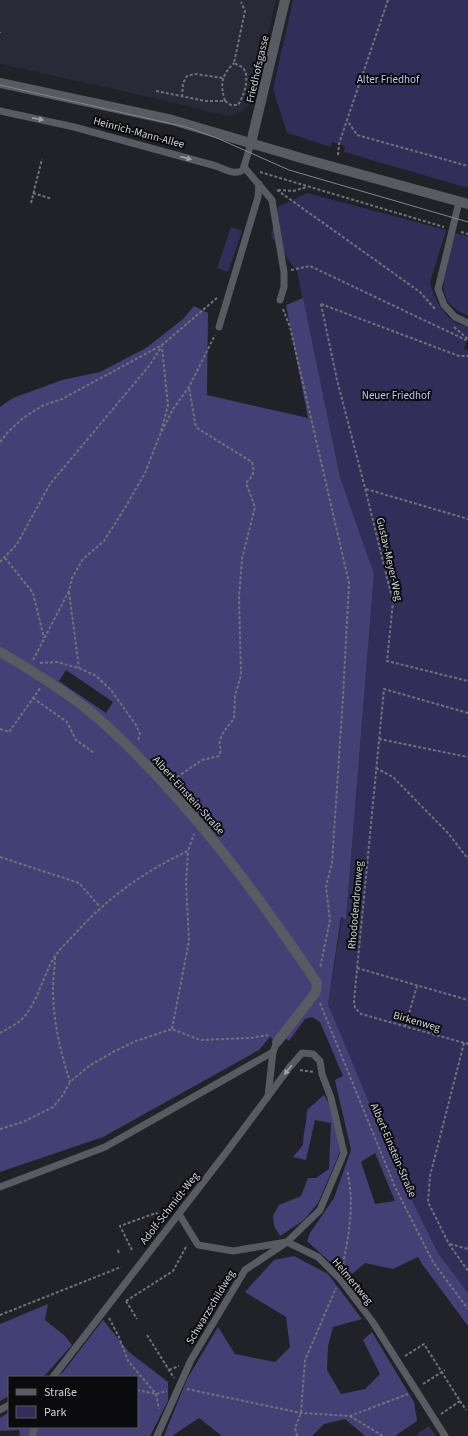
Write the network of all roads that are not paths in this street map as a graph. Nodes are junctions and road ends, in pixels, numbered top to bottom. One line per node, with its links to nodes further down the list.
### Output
1 (285, 0): 4 (street, Friedhofsgasse)
2 (0, 83): 4 (street, Heinrich-Mann-Allee)
3 (0, 111): 5 (lane, Heinrich-Mann-Allee, one-way to 5)
4 (252, 143): 5 (lane); 7 (street, Heinrich-Mann-Allee)
5 (244, 167): 6 (lane)
6 (259, 184): 8 (lane); 10 (lane)
7 (464, 203): 9 (lane)
8 (280, 300)
9 (468, 323)
10 (219, 327)
11 (0, 652): 12 (street, Albert-Einstein-Straße)
12 (278, 1040): 13 (lane)
13 (273, 1052): 14 (lane); 15 (lane)
14 (268, 1096): 16 (lane, Adolf-Schmidt-Weg); 17 (lane, Schwarzschildweg, one-way to 14)
15 (0, 1187)
16 (179, 1214): 17 (lane); 18 (lane, Adolf-Schmidt-Weg)
17 (287, 1242): 19 (lane, Schwarzschildweg); 20 (lane, Helmertweg)
18 (54, 1376)
19 (157, 1436)
20 (445, 1436)

